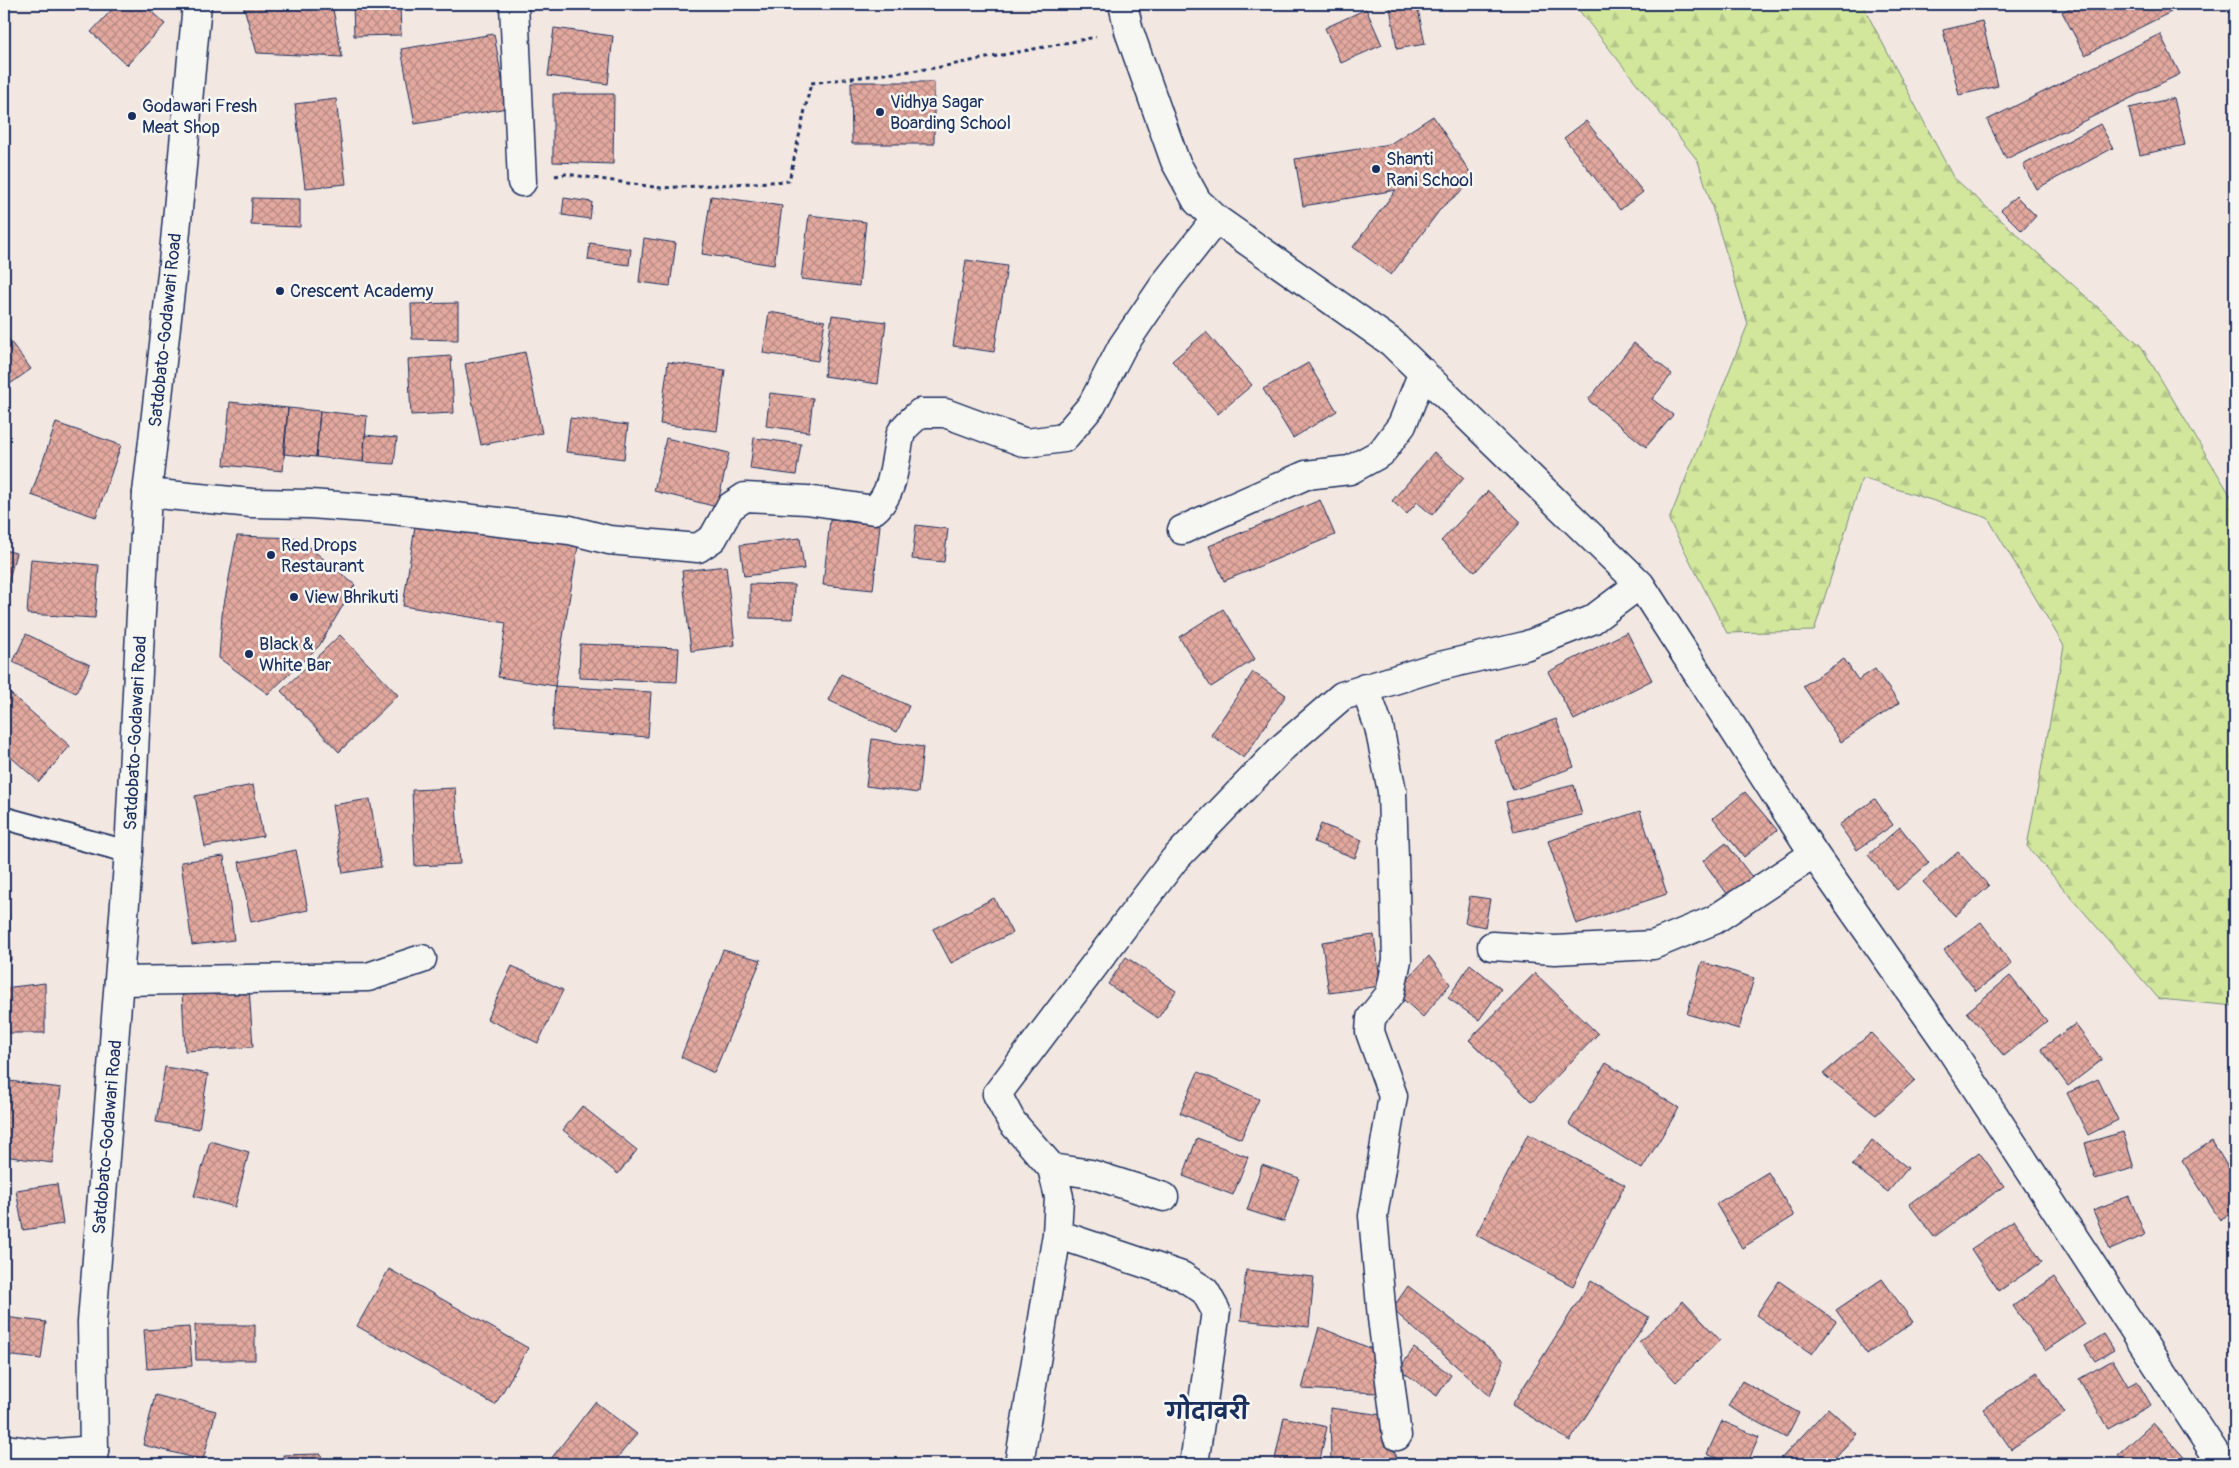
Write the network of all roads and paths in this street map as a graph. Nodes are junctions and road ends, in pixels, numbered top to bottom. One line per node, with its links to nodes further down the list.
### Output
1 (197, 4): 8 (street, Satdobato-Godawari Road)
2 (514, 4): 5 (street)
3 (1123, 4): 4 (street)
4 (1128, 31): 5 (path); 6 (street)
5 (522, 182)
6 (1216, 219): 7 (street); 8 (street)
7 (1423, 372): 9 (street); 10 (street)
8 (147, 493): 13 (street, Satdobato-Godawari Road)
9 (1182, 530)
10 (1640, 584): 11 (street); 14 (street)
11 (1365, 688): 18 (street); 21 (street)
12 (4, 818): 13 (lane)
13 (129, 852): 17 (street, Satdobato-Godawari Road)
14 (1814, 854): 15 (street); 26 (street)
15 (1492, 946)
16 (422, 959): 17 (street)
17 (119, 981): 23 (street, Satdobato-Godawari Road)
18 (1052, 1168): 19 (street); 20 (street)
19 (1164, 1197)
20 (1057, 1234): 24 (street); 25 (street)
21 (1397, 1436)
22 (4, 1449): 23 (street)
23 (93, 1457)
24 (1019, 1464)
25 (1194, 1464)
26 (2226, 1464)

